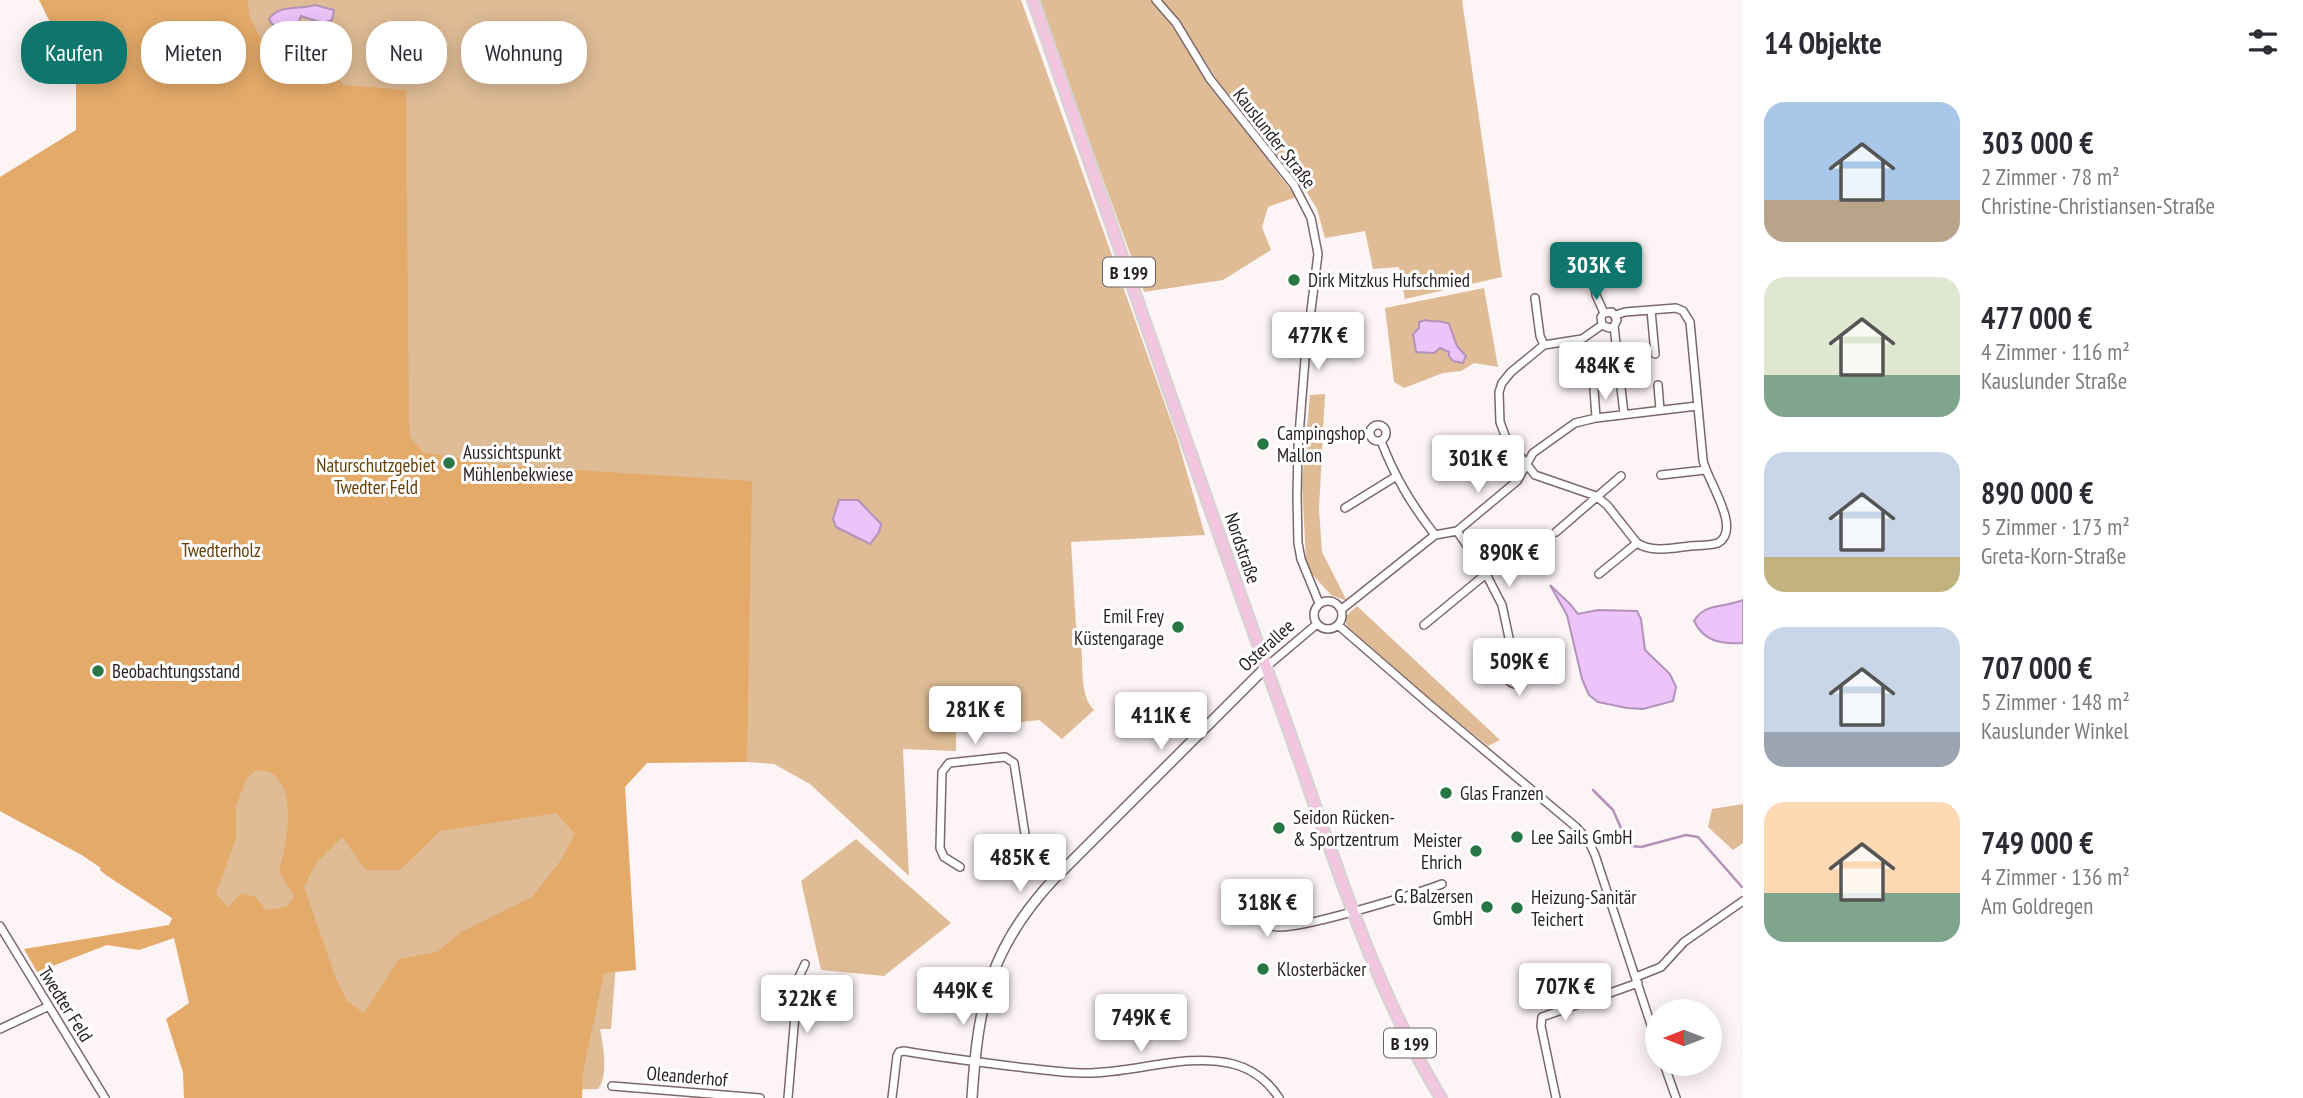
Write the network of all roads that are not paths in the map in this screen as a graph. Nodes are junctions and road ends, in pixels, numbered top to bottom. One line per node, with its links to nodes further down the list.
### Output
1 (1033, 0): 40 (main road, Nordstraße / B 199)
2 (1156, 0): 34 (street, Kauslunder Straße)
3 (1594, 279): 6 (street)
4 (1535, 299): 10 (street)
5 (1651, 310): 7 (street); 11 (street); 14 (street)
6 (1604, 313): 7 (street); 8 (street)
7 (1616, 315): 9 (street)
8 (1602, 325): 9 (street); 10 (street)
9 (1614, 327): 16 (street)
10 (1544, 345): 21 (street)
11 (1655, 354)
12 (1658, 384): 15 (street)
13 (1594, 389): 17 (street)
14 (1697, 406): 15 (street); 22 (street)
15 (1660, 410): 16 (street)
16 (1624, 414): 17 (street)
17 (1596, 418): 21 (street)
18 (1369, 434): 19 (street); 20 (street); 20 (street)
19 (1341, 435)
20 (1381, 441): 25 (street)
21 (1527, 466): 26 (street); 28 (street)
22 (1705, 470): 23 (street); 31 (street)
23 (1661, 475)
24 (1621, 476): 26 (street)
25 (1395, 477): 27 (street); 30 (street)
26 (1596, 496): 29 (street); 31 (street)
27 (1345, 508)
28 (1457, 531): 30 (street); 32 (street)
29 (1556, 531)
30 (1435, 535): 35 (street)
31 (1637, 543): 33 (street)
32 (1486, 574): 38 (street); 39 (street)
33 (1599, 574)
34 (1319, 603): 35 (street); 36 (street, Kauslunder Straße)
35 (1342, 610): 37 (street)
36 (1317, 624): 37 (street); 40 (street, Osterallee)
37 (1338, 625): 51 (street)
38 (1424, 625)
39 (1515, 666): 42 (street); 42 (street)
40 (1266, 667): 44 (street, Osterallee); 47 (main road, Nordstraße / B 199)
41 (1479, 669): 42 (street)
42 (1507, 676)
43 (960, 867): 44 (street)
44 (1055, 878): 55 (street, Osterallee)
45 (1442, 884): 47 (street)
46 (1743, 901): 51 (street)
47 (1354, 911): 48 (street); 64 (main road, Nordstraße / B 199)
48 (1306, 923): 48 (street)
49 (0, 926): 53 (street, Twedter Feld)
50 (805, 964): 60 (street)
51 (1637, 980): 52 (street); 65 (street)
52 (1645, 1005)
53 (49, 1006): 54 (street); 58 (street, Twedter Feld)
54 (0, 1029)
55 (974, 1063): 61 (street); 62 (street, Osterallee); 63 (street)
56 (1668, 1076): 66 (street)
57 (612, 1086): 59 (street, Oleanderhof)
58 (105, 1098)
59 (760, 1098)
60 (788, 1098)
61 (891, 1098)
62 (972, 1098)
63 (1279, 1098)
64 (1441, 1098)
65 (1556, 1098)
66 (1676, 1098)

